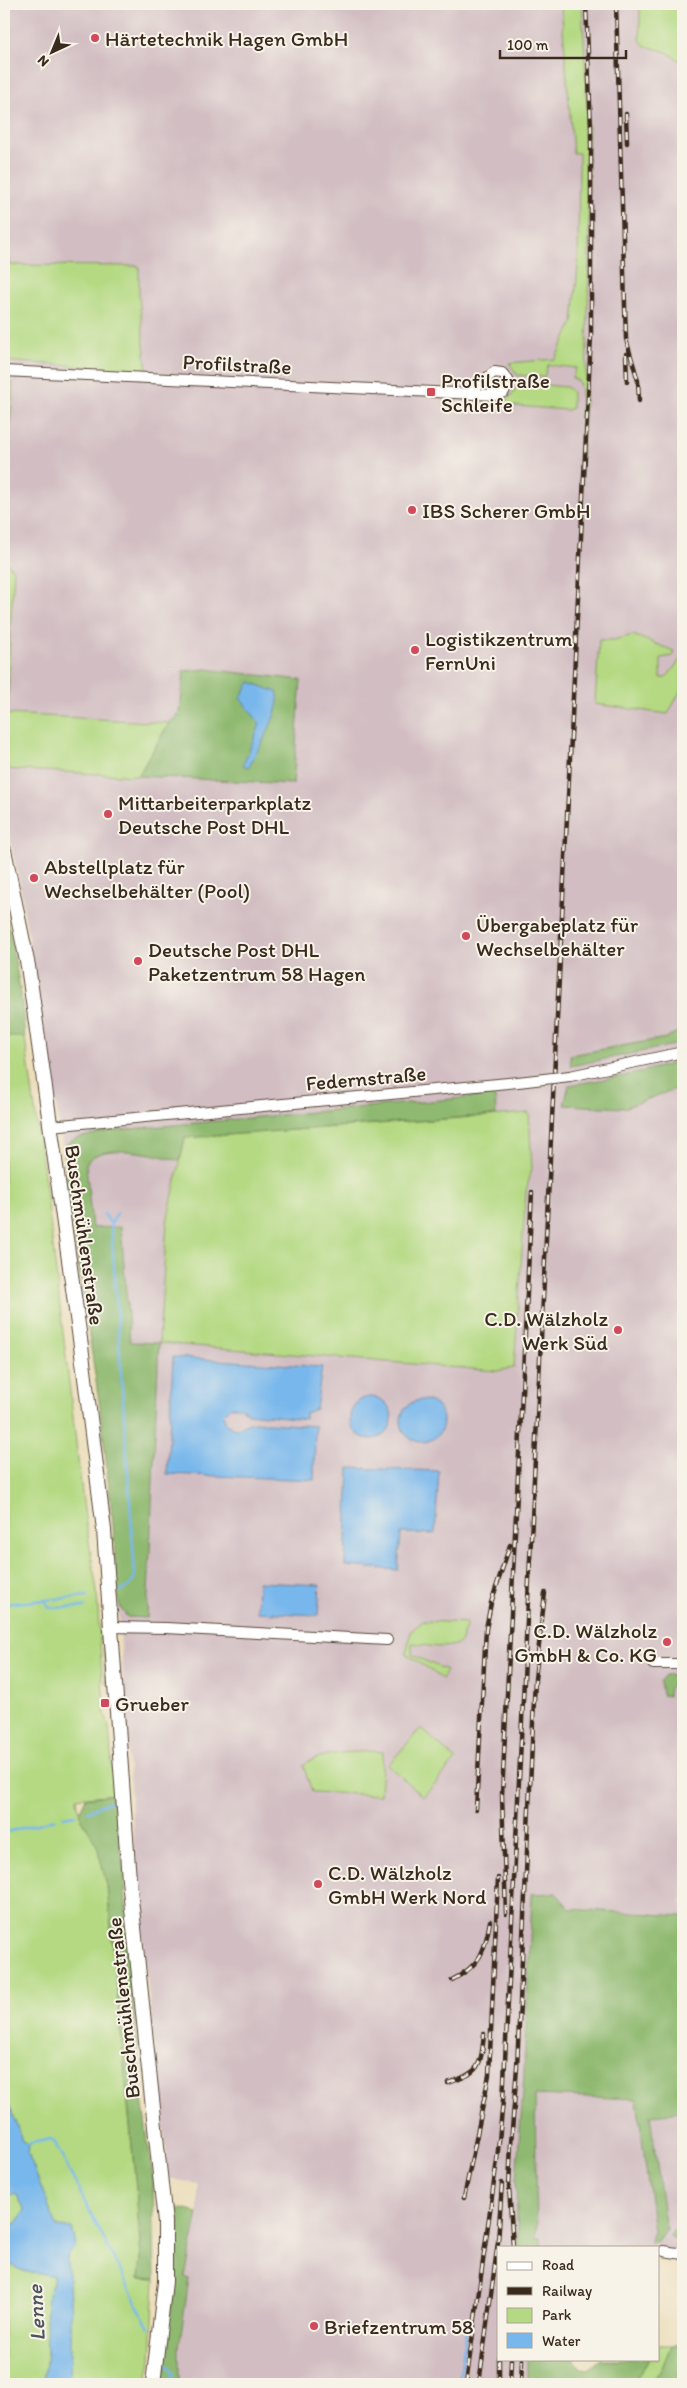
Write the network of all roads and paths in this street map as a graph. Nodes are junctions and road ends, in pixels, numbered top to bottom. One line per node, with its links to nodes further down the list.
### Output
1 (4, 371): 2 (street, Profilstraße)
2 (469, 393)
3 (4, 850): 5 (street, Buschmühlenstraße)
4 (683, 1052): 5 (street, Federnstraße, bridge)
5 (50, 1126): 6 (street, Buschmühlenstraße)
6 (111, 1627): 7 (street); 12 (street, Buschmühlenstraße)
7 (387, 1640)
8 (653, 1664): 9 (street)
9 (683, 1664)
10 (664, 2251): 11 (street)
11 (683, 2254)
12 (153, 2384)

